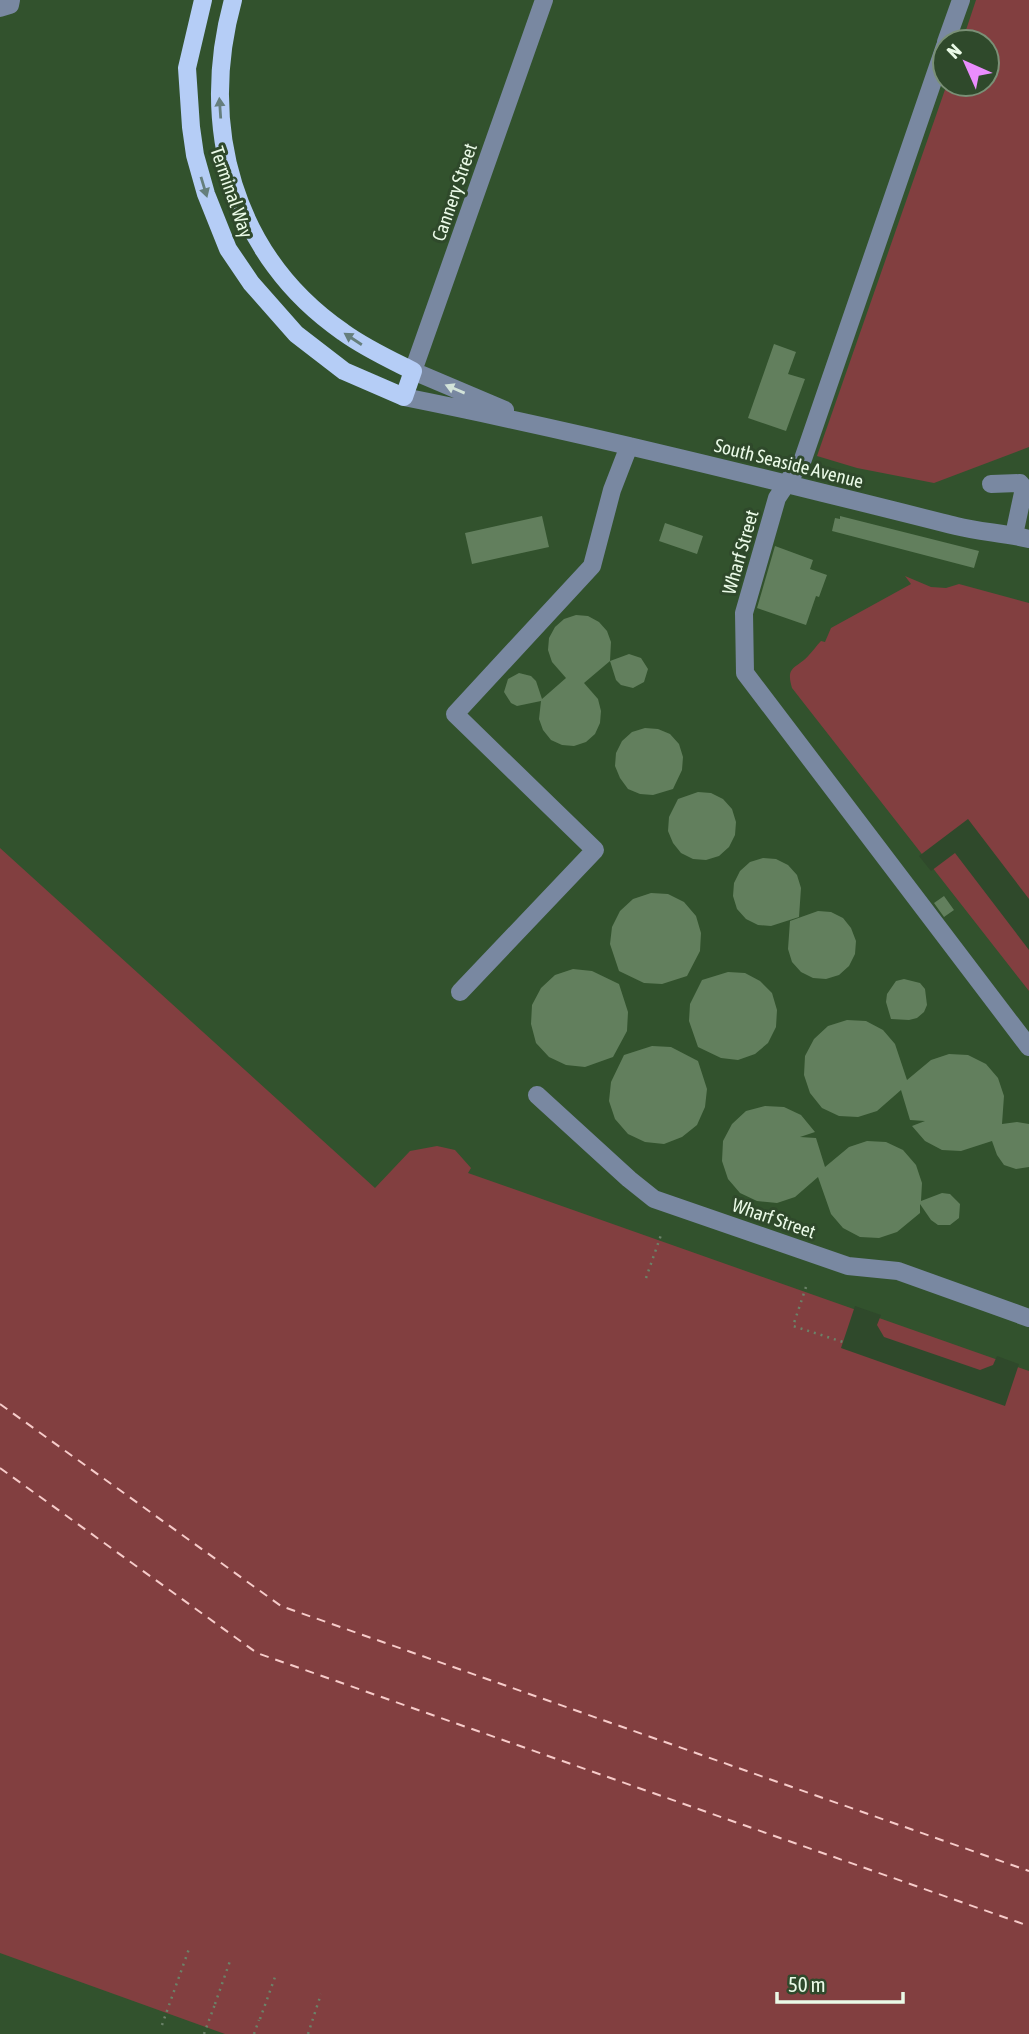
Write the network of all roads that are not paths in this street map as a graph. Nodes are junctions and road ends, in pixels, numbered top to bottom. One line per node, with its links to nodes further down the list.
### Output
1 (203, 0): 8 (main road, Terminal Way, one-way to 8)
2 (233, 0): 7 (main road, Terminal Way, one-way to 2)
3 (544, 0): 7 (street, Cannery Street)
4 (961, 0): 5 (street, Wharf Street)
5 (951, 28)
6 (931, 88): 11 (street, Wharf Street)
7 (413, 371): 8 (main road, Cannery Street); 9 (street, South Seaside Avenue, one-way to 7)
8 (404, 397): 9 (street, South Seaside Avenue)
9 (540, 425): 10 (street, South Seaside Avenue)
10 (629, 446): 11 (street, South Seaside Avenue); 14 (street)
11 (786, 482): 13 (street, South Seaside Avenue); 15 (street, Wharf Street)
12 (991, 484): 13 (street)
13 (1022, 537)
14 (460, 992)
15 (1029, 1048)
16 (537, 1095): 17 (street, Wharf Street)
17 (1029, 1318)

